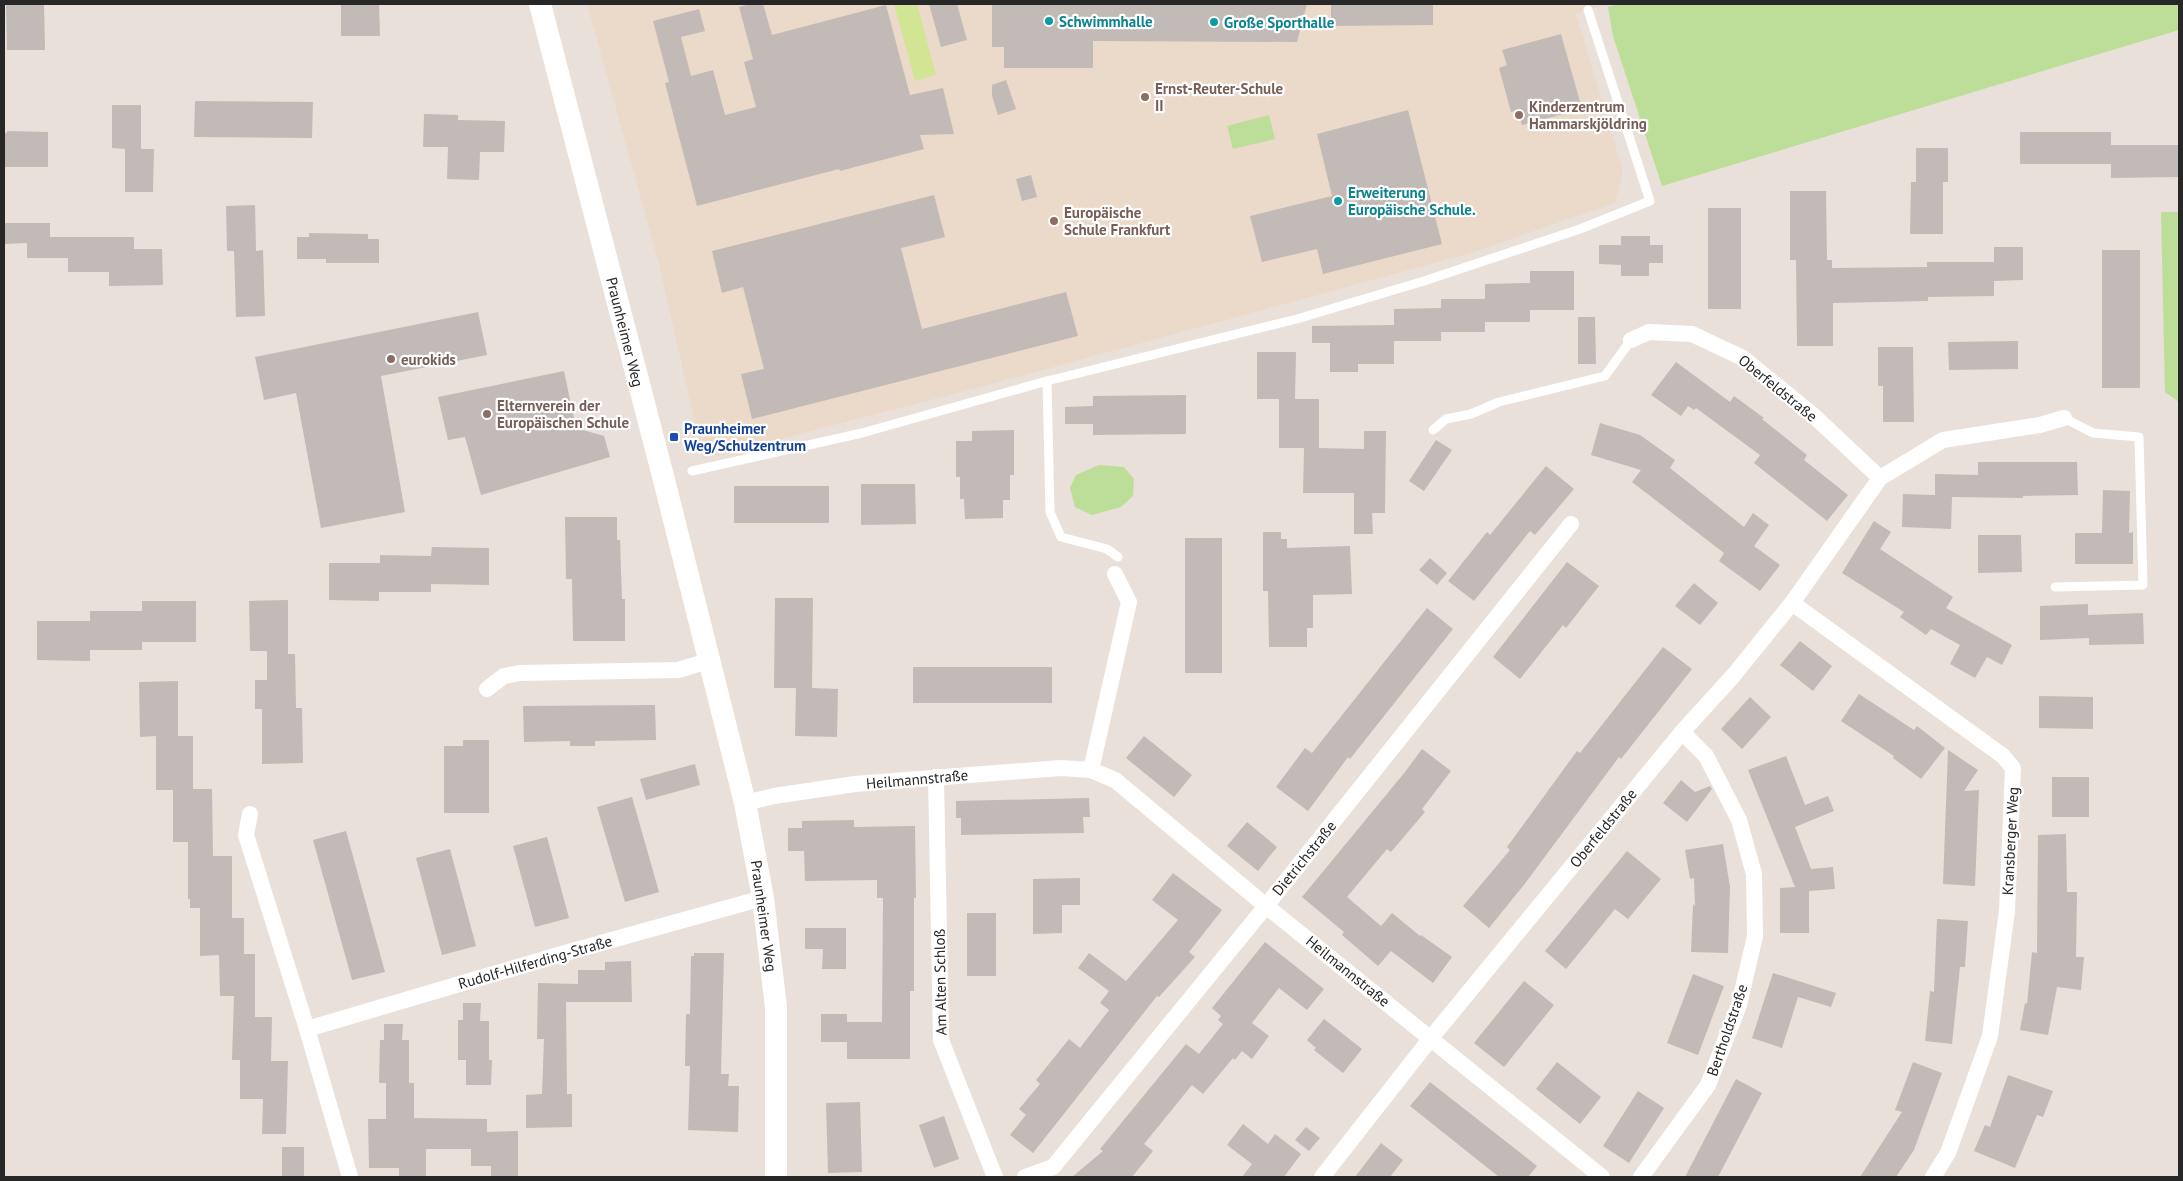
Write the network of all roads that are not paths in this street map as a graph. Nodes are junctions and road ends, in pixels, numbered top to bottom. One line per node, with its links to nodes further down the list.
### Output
1 (540, 4): 14 (main road, Praunheimer Weg)
2 (1588, 10): 4 (lane)
3 (1631, 340): 6 (lane); 8 (street, Oberfeldstraße)
4 (1047, 381): 7 (lane); 10 (lane)
5 (2064, 418): 8 (street, Oberfeldstraße); 12 (lane)
6 (1433, 430)
7 (692, 471)
8 (1880, 478): 13 (street, Oberfeldstraße)
9 (1571, 524): 22 (street, Dietrichstraße)
10 (1118, 557)
11 (1115, 574): 17 (street)
12 (2054, 587)
13 (1792, 603): 16 (street, Oberfeldstraße); 32 (street, Kransberger Weg)
14 (708, 661): 15 (street); 19 (main road, Praunheimer Weg)
15 (487, 689)
16 (1682, 732): 24 (street, Oberfeldstraße); 31 (street, Bertholdstraße)
17 (1091, 770): 18 (street, Heilmannstraße); 22 (street, Heilmannstraße)
18 (936, 777): 19 (street, Heilmannstraße); 27 (street, Am Alten Schloß)
19 (745, 804): 21 (main road, Praunheimer Weg)
20 (250, 814): 23 (street)
21 (763, 898): 23 (street, Rudolf-Hilferding-Straße); 26 (main road, Praunheimer Weg)
22 (1266, 906): 24 (street, Heilmannstraße); 28 (street, Dietrichstraße)
23 (307, 1029): 25 (street)
24 (1431, 1038): 29 (street, Oberfeldstraße); 30 (street, Heilmannstraße)
25 (350, 1177)
26 (776, 1177)
27 (995, 1177)
28 (1025, 1177)
29 (1322, 1177)
30 (1602, 1177)
31 (1641, 1177)
32 (1933, 1177)

